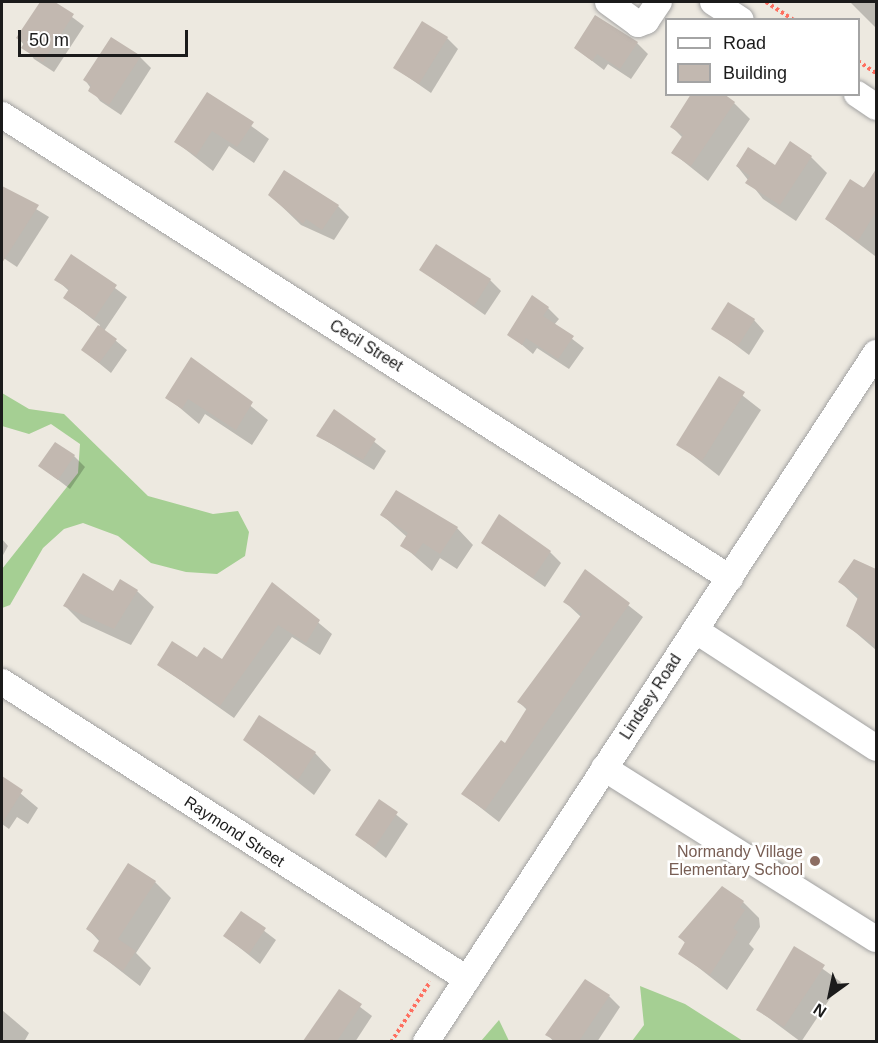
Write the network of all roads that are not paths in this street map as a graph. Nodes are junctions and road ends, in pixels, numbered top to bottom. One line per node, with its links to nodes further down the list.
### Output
1 (608, 2): 2 (street)
2 (659, 2)
3 (713, 2): 4 (street)
4 (738, 18)
5 (860, 95): 6 (street)
6 (876, 107)
7 (2, 115): 9 (street, Cecil Street)
8 (876, 353): 9 (street, Lindsey Road)
9 (730, 578): 10 (street, Lindsey Road)
10 (695, 630): 12 (street); 13 (street, Lindsey Road)
11 (2, 682): 15 (street, Raymond Street)
12 (876, 748)
13 (604, 768): 14 (street); 15 (street, Lindsey Road)
14 (876, 939)
15 (467, 979): 16 (street, Lindsey Road)
16 (426, 1041)

